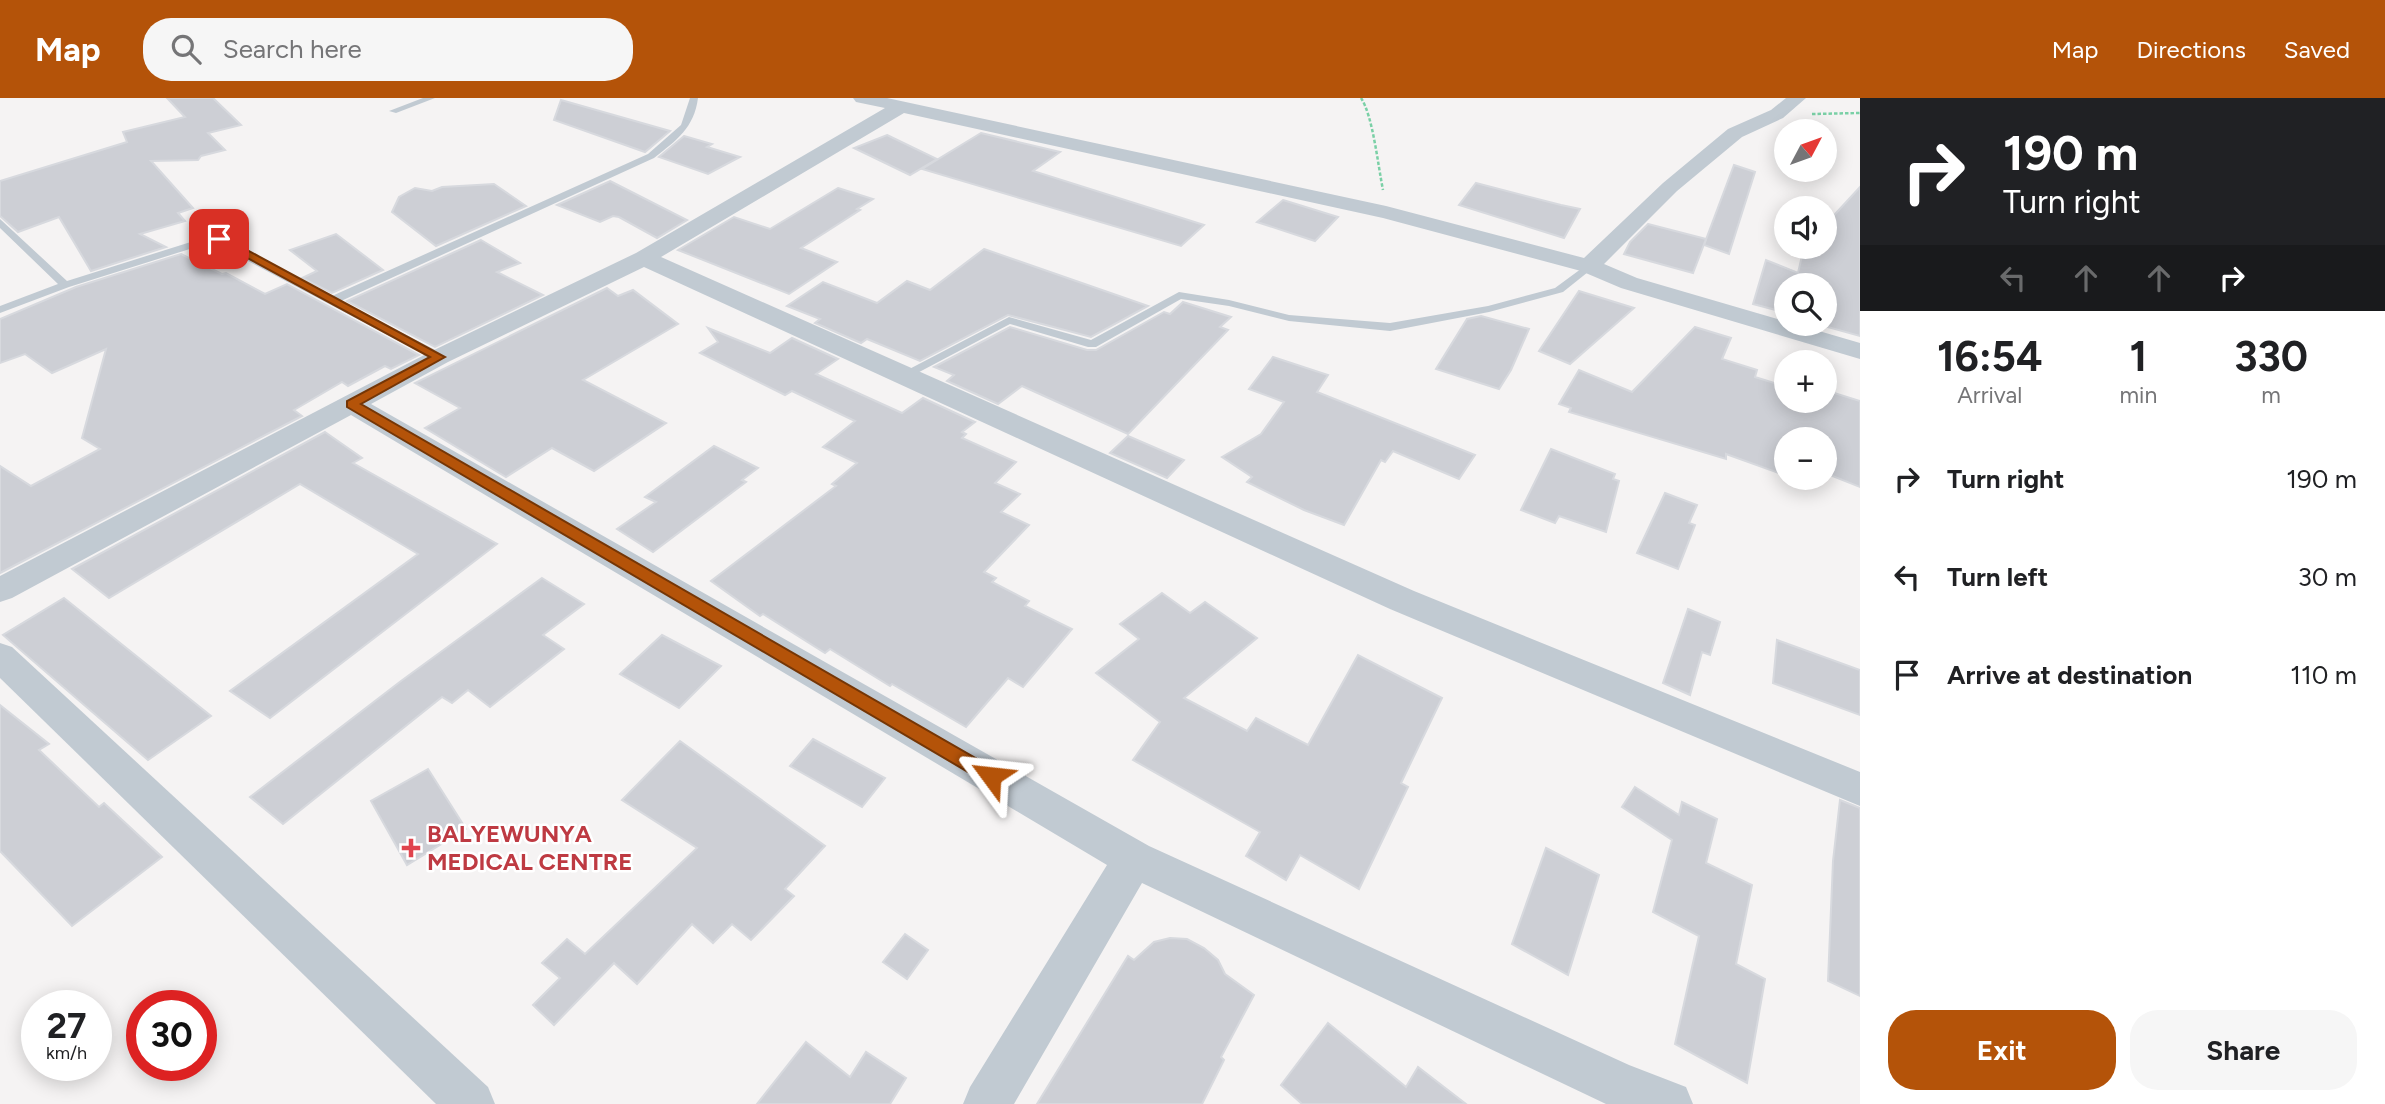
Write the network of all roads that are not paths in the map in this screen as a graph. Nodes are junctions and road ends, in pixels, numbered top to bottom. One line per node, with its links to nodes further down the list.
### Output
1 (431, 98): 6 (lane)
2 (694, 98): 11 (lane)
3 (862, 98): 5 (street)
4 (1797, 98): 9 (street)
5 (901, 107): 8 (street); 9 (street)
6 (393, 111)
7 (0, 222): 10 (lane)
8 (644, 258): 14 (street); 15 (street)
9 (1589, 266): 13 (street); 15 (lane)
10 (65, 285): 11 (lane); 12 (lane)
11 (333, 300): 14 (lane)
12 (0, 310)
13 (1860, 351)
14 (439, 357): 16 (street)
15 (902, 376): 19 (street)
16 (351, 404): 17 (street); 20 (street)
17 (0, 590)
18 (0, 656): 21 (street)
19 (1860, 789)
20 (1134, 859): 22 (street); 23 (street)
21 (471, 1104)
22 (987, 1104)
23 (1669, 1104)

